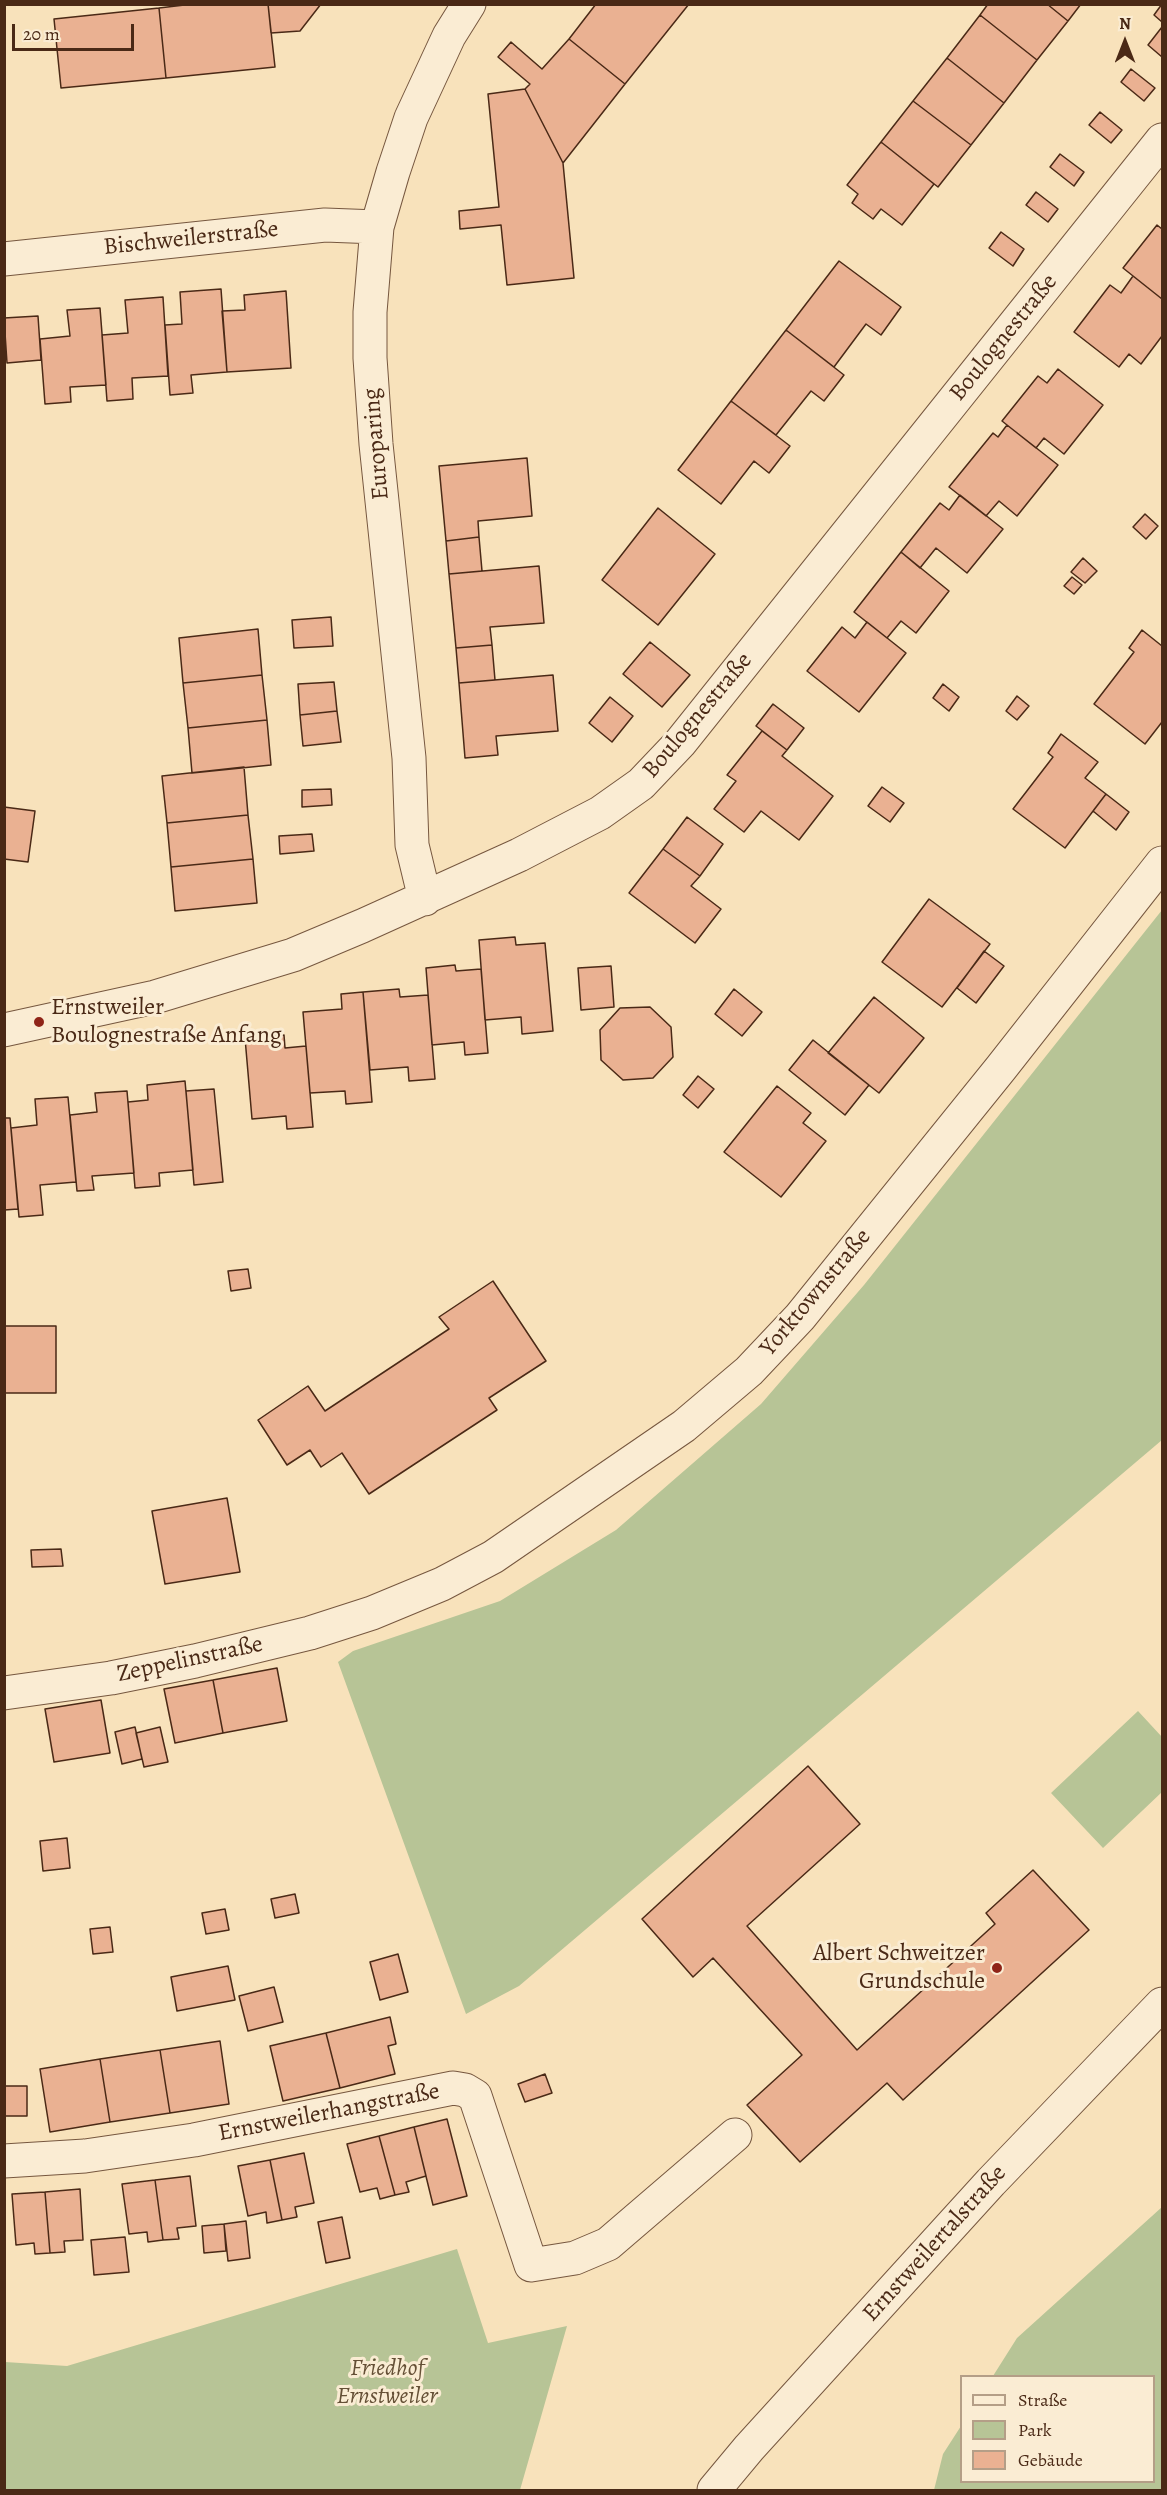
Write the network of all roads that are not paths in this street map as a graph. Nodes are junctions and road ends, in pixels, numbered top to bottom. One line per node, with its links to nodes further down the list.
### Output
1 (469, 4): 3 (street, Europaring)
2 (1162, 140): 6 (street, Boulognestraße)
3 (377, 227): 4 (street, Bischweilerstraße); 6 (street, Europaring)
4 (4, 259)
5 (1162, 862): 8 (street, Yorktownstraße)
6 (425, 899): 7 (street, Boulognestraße)
7 (4, 1030)
8 (372, 1613): 9 (street, Zeppelinstraße)
9 (4, 1693)
10 (1162, 2004): 13 (street, Ernstweilertalstraße)
11 (735, 2135): 12 (street, Ernstweilerhangstraße)
12 (4, 2161)
13 (714, 2490)

